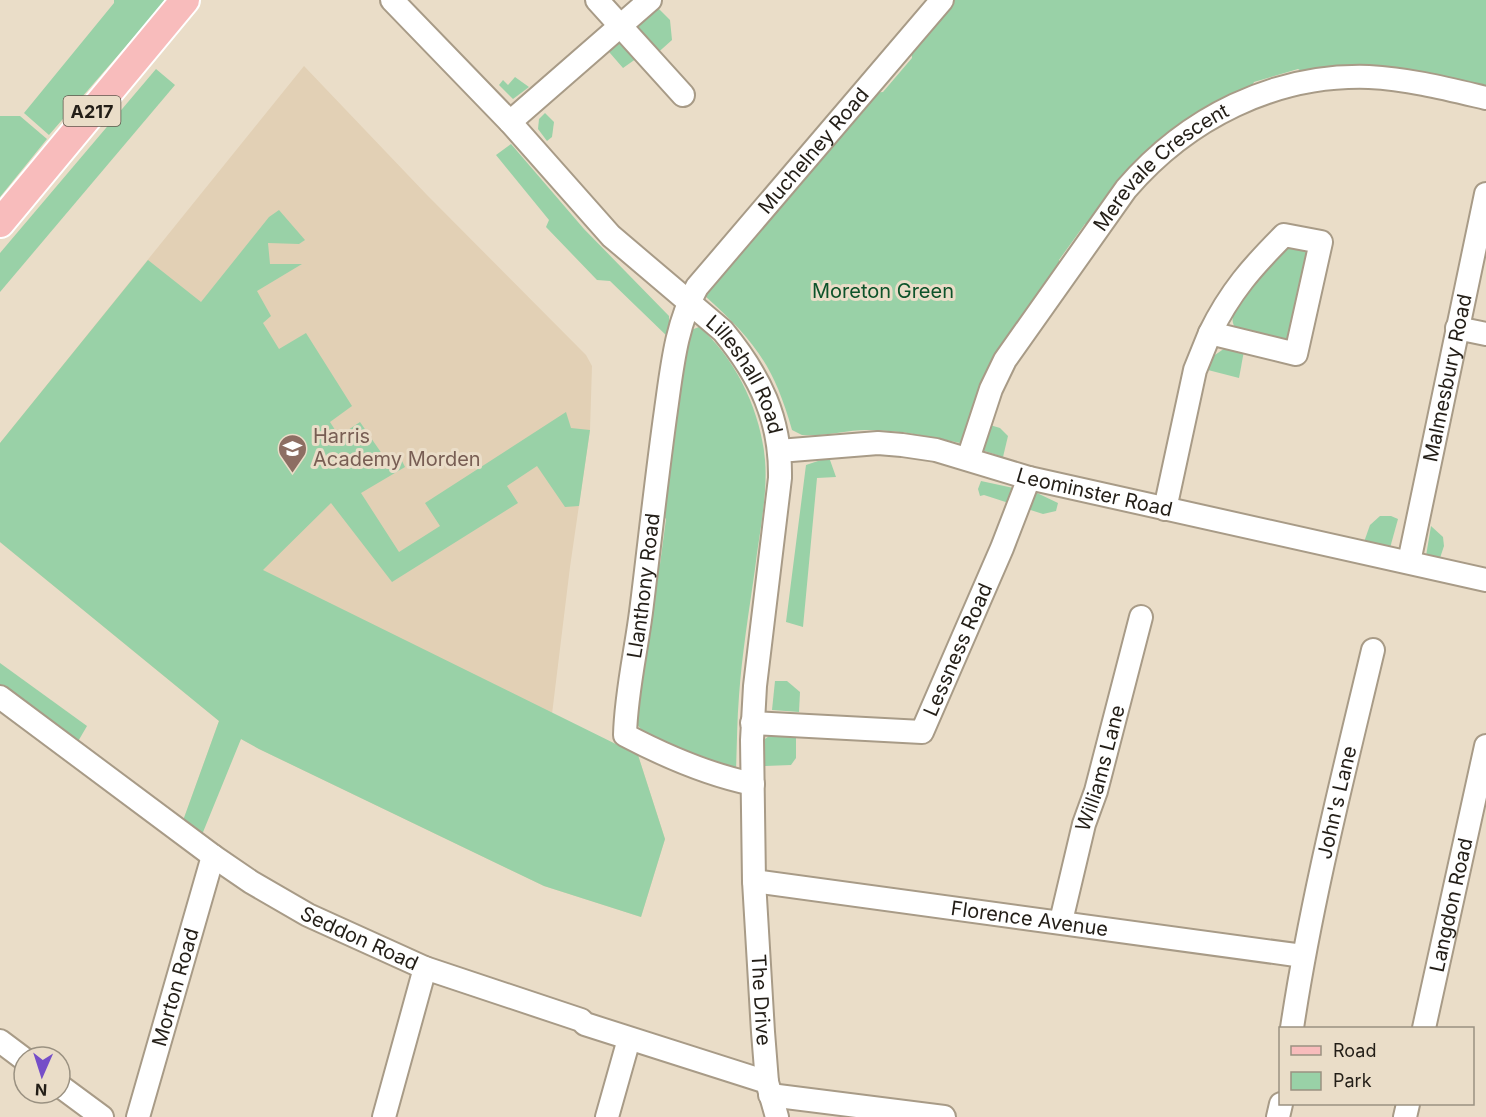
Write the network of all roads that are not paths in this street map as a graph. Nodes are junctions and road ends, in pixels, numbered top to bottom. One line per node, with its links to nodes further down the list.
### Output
1 (185, 0): 11 (main road, A217)
2 (392, 0): 9 (street, Lilleshall Road)
3 (597, 0): 6 (street)
4 (650, 0): 6 (street)
5 (942, 0): 12 (street, Muchelney Road)
6 (621, 26): 7 (street); 9 (street)
7 (683, 95)
8 (1486, 98): 17 (street, Merevale Crescent)
9 (510, 122): 12 (street, Lilleshall Road)
10 (1486, 194): 13 (street, Malmesbury Road)
11 (0, 223)
12 (688, 303): 16 (street, Lilleshall Road); 27 (street, Llanthony Road)
13 (1457, 328): 15 (street); 20 (street, Malmesbury Road)
14 (1210, 333): 14 (street); 19 (street)
15 (1486, 334)
16 (779, 451): 17 (street, Leominster Road); 25 (street, Lilleshall Road)
17 (968, 459): 18 (street, Leominster Road)
18 (1029, 478): 19 (street, Leominster Road); 25 (street, Lessness Road)
19 (1165, 509): 20 (street, Leominster Road)
20 (1408, 562): 21 (street, Leominster Road)
21 (1486, 580)
22 (1141, 617): 30 (street, Williams Lane)
23 (1373, 650): 31 (street, John's Lane)
24 (0, 697): 28 (street, Seddon Road)
25 (752, 723): 27 (street, Lilleshall Road)
26 (1486, 746): 34 (street, Langdon Road)
27 (753, 784): 29 (street, Lilleshall Road)
28 (213, 856): 32 (street, Seddon Road); 39 (street, Morton Road)
29 (754, 881): 30 (street, Florence Avenue); 36 (street, The Drive)
30 (1061, 921): 31 (street, Florence Avenue)
31 (1303, 956): 33 (street, John's Lane)
32 (426, 968): 35 (street, Seddon Road); 40 (street)
33 (1292, 1027)
34 (1425, 1027)
35 (629, 1039): 36 (street, Seddon Road); 41 (street)
36 (769, 1088): 42 (street, The Drive); 43 (street, Seddon Road)
37 (72, 1095): 38 (street)
38 (102, 1117)
39 (138, 1117)
40 (384, 1117)
41 (607, 1117)
42 (777, 1117)
43 (944, 1117)

